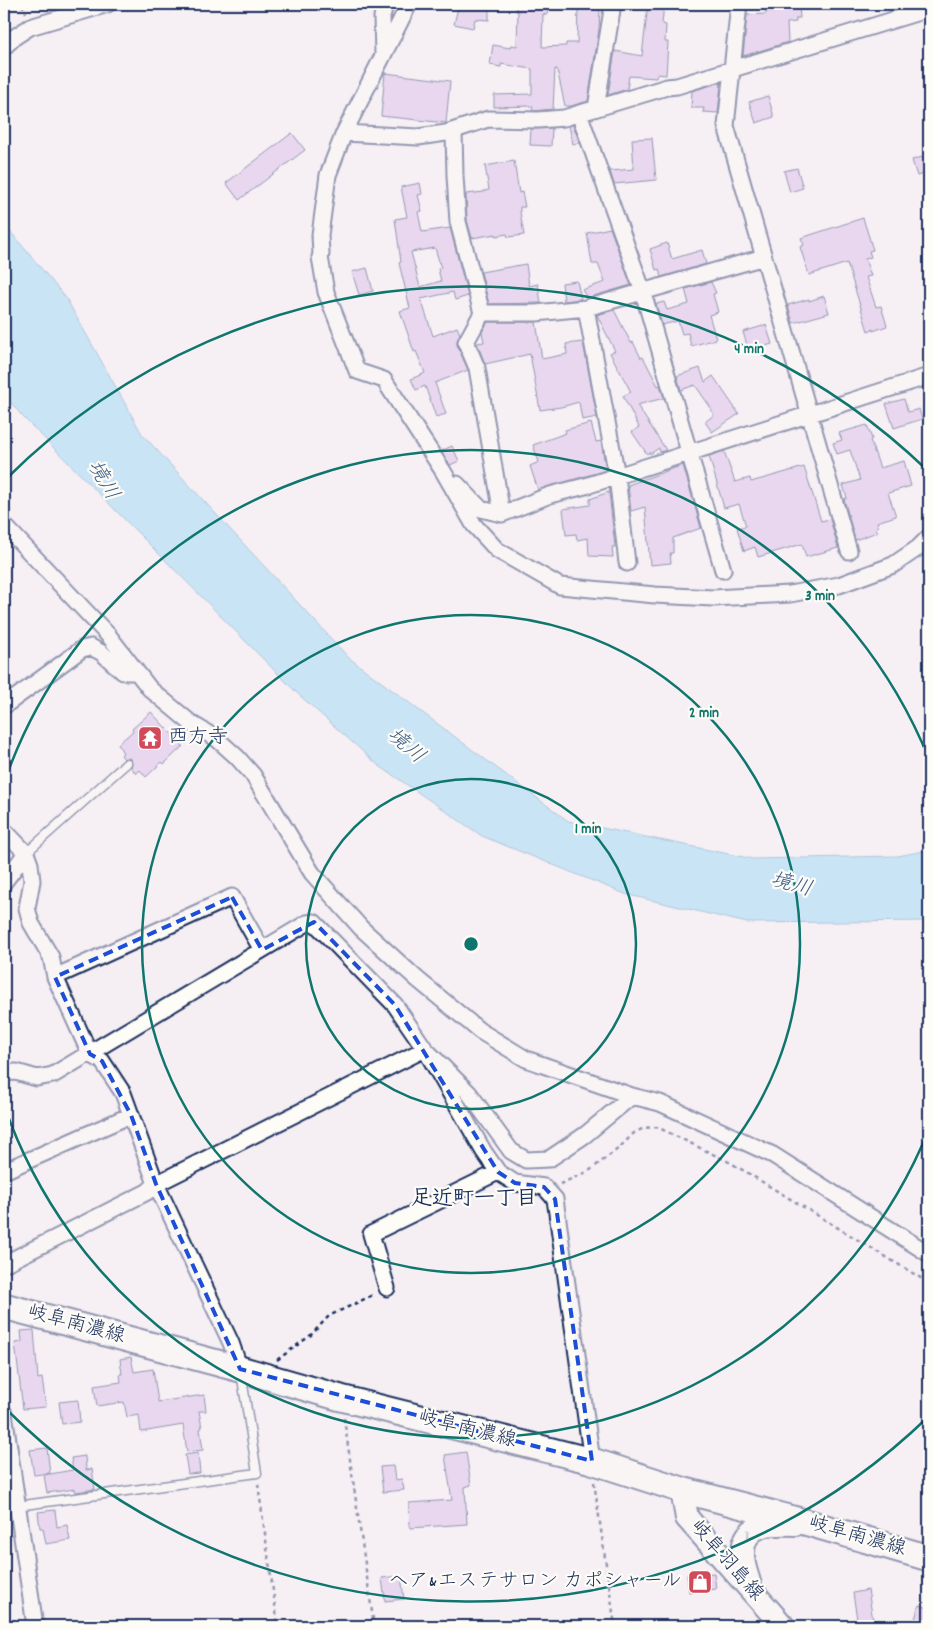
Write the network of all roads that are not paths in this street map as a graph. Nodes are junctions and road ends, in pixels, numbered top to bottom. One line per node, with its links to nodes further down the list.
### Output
1 (108, 4): 7 (street)
2 (385, 4): 8 (street)
3 (409, 4): 8 (street)
4 (613, 4): 10 (street)
5 (739, 4): 9 (street)
6 (929, 8): 9 (street)
7 (4, 47)
8 (383, 57): 13 (street)
9 (733, 69): 10 (street); 14 (street)
10 (596, 108): 11 (street)
11 (579, 114): 12 (street); 15 (street)
12 (454, 131): 13 (street); 17 (street)
13 (344, 133): 21 (street)
14 (764, 257): 15 (street); 19 (street)
15 (643, 292): 16 (street); 20 (street)
16 (586, 308): 17 (street); 22 (street)
17 (482, 313): 23 (street)
18 (929, 376): 19 (street)
19 (809, 414): 20 (street); 26 (street)
20 (689, 453): 22 (street); 28 (street)
21 (443, 471): 23 (street); 25 (street)
22 (617, 476): 23 (street); 27 (street)
23 (502, 514)
24 (4, 525): 29 (street)
25 (929, 538)
26 (849, 551)
27 (627, 563)
28 (723, 570)
29 (137, 672): 30 (street); 40 (street)
30 (4, 706)
31 (127, 763): 33 (lane)
32 (4, 830): 33 (street)
33 (26, 853): 34 (street); 36 (street)
34 (4, 882)
35 (262, 950): 36 (street); 37 (street); 38 (street)
36 (55, 977): 38 (street)
37 (425, 1049): 40 (street); 43 (street); 44 (street)
38 (90, 1054): 39 (street); 41 (street)
39 (4, 1073)
40 (632, 1096): 45 (street)
41 (131, 1114): 42 (street); 44 (street)
42 (4, 1171)
43 (498, 1172): 47 (street); 51 (street)
44 (156, 1184): 46 (street); 49 (street)
45 (929, 1254)
46 (4, 1264)
47 (387, 1288)
48 (4, 1306): 49 (main road, 岐阜南濃線)
49 (240, 1369): 51 (main road, 岐阜南濃線); 53 (lane)
50 (4, 1413): 53 (street)
51 (592, 1462): 52 (main road, 岐阜南濃線)
52 (682, 1490): 54 (main road, 岐阜南濃線); 56 (main road, 岐阜羽島線)
53 (17, 1506): 57 (street)
54 (812, 1524): 55 (main road, 岐阜南濃線); 56 (main road, one-way to 56)
55 (929, 1558)
56 (751, 1590): 58 (main road, 岐阜羽島線)
57 (35, 1626)
58 (783, 1626)

